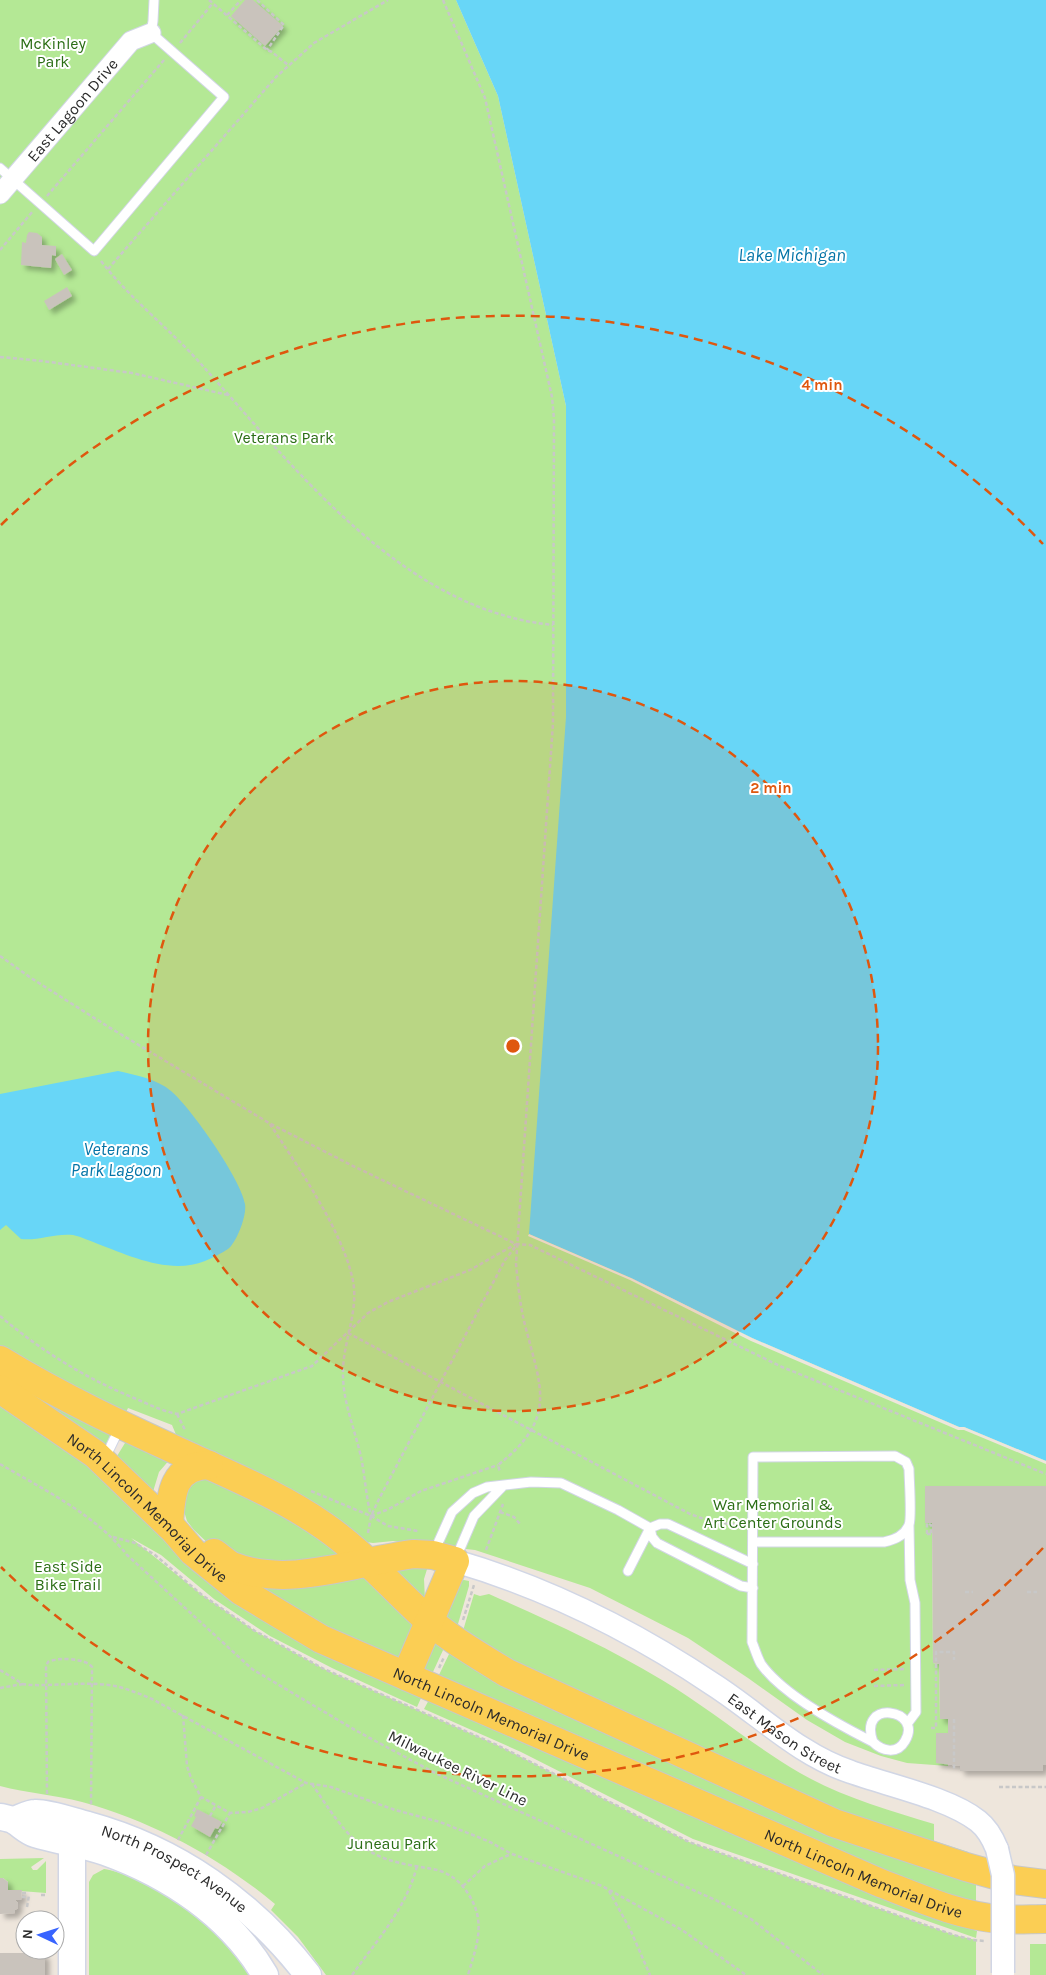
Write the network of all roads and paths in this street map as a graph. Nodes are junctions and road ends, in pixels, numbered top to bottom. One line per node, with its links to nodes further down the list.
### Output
1 (154, 0): 9 (lane)
2 (209, 0): 7 (path)
3 (241, 0): 8 (path)
4 (257, 0): 10 (path)
5 (388, 0): 12 (path)
6 (443, 0): 19 (path)
7 (213, 3): 8 (path); 11 (path)
8 (227, 15): 10 (path)
9 (151, 33): 11 (lane); 13 (street, East Lagoon Drive)
10 (266, 50): 12 (path)
11 (172, 51): 15 (path); 15 (lane)
12 (288, 65): 18 (path)
13 (6, 174): 14 (street, East Lagoon Drive); 15 (lane)
14 (0, 194)
15 (40, 204): 16 (path)
16 (0, 250)
17 (0, 357): 18 (path)
18 (230, 395): 19 (path)
19 (553, 625): 22 (path)
20 (0, 956): 21 (path)
21 (269, 1123): 22 (path); 24 (path)
22 (516, 1244): 24 (path); 26 (path); 29 (path); 35 (path)
23 (0, 1316): 24 (path)
24 (348, 1333): 26 (path); 40 (path)
25 (0, 1360): 28 (main road, North Lincoln Memorial Drive)
26 (441, 1382): 29 (path); 40 (path)
27 (0, 1389): 30 (main road, North Lincoln Memorial Drive)
28 (121, 1424): 30 (lane); 32 (main road, North Lincoln Memorial Drive)
29 (531, 1430): 33 (path); 45 (path)
30 (103, 1462): 46 (main road, North Lincoln Memorial Drive)
31 (0, 1464): 50 (path, Milwaukee River Line)
32 (209, 1465): 46 (main road); 54 (main road, North Lincoln Memorial Drive)
33 (498, 1465): 34 (path); 40 (path)
34 (500, 1472)
35 (1046, 1474)
36 (502, 1487): 47 (lane); 53 (lane); 53 (lane)
37 (504, 1500): 39 (path)
38 (353, 1510): 40 (path)
39 (500, 1512): 42 (path); 52 (path)
40 (371, 1516): 41 (path); 48 (path)
41 (370, 1524)
42 (520, 1524)
43 (909, 1524): 51 (lane); 51 (lane); 67 (lane)
44 (929, 1524): 49 (path)
45 (740, 1525)
46 (172, 1528): 54 (main road); 71 (main road, North Lincoln Memorial Drive)
47 (650, 1528): 55 (lane); 56 (lane); 58 (lane)
48 (418, 1531)
49 (928, 1534)
50 (114, 1537): 109 (path, Milwaukee River Line); 118 (path, Milwaukee River Line)
51 (753, 1542): 55 (lane)
52 (486, 1550)
53 (444, 1558): 54 (main road); 63 (main road); 111 (street, East Mason Street, bridge)
54 (369, 1561): 63 (main road, North Lincoln Memorial Drive)
55 (753, 1564): 58 (lane)
56 (628, 1571)
57 (475, 1583): 64 (path)
58 (753, 1588): 82 (lane)
59 (964, 1592): 60 (path)
60 (973, 1592)
61 (1027, 1592): 62 (path)
62 (1037, 1592)
63 (430, 1621): 71 (main road); 99 (main road, North Lincoln Memorial Drive)
64 (461, 1624)
65 (445, 1656): 70 (path)
66 (954, 1660): 81 (path)
67 (916, 1669): 69 (path); 74 (lane)
68 (0, 1670): 72 (path)
69 (874, 1670)
70 (438, 1671)
71 (406, 1676): 108 (main road, North Lincoln Memorial Drive)
72 (23, 1684): 75 (path); 77 (path)
73 (92, 1685): 75 (path); 75 (path); 78 (path); 94 (path)
74 (916, 1685): 76 (path); 80 (lane)
75 (46, 1686): 89 (path)
76 (874, 1686)
77 (0, 1688)
78 (183, 1715): 84 (path); 88 (path)
79 (954, 1719): 83 (path)
80 (907, 1724): 82 (lane); 82 (lane)
81 (931, 1728)
82 (872, 1742)
83 (954, 1770)
84 (306, 1783): 85 (path); 91 (path)
85 (312, 1784): 96 (path); 98 (path)
86 (999, 1787): 87 (path)
87 (1046, 1787)
88 (201, 1797): 90 (path); 95 (path)
89 (47, 1798)
90 (216, 1805): 91 (path); 92 (path)
91 (230, 1813): 97 (path)
92 (210, 1816)
93 (7, 1819): 94 (main road, North Prospect Avenue)
94 (78, 1824): 110 (main road, North Prospect Avenue); 112 (main road); 113 (main road, North Prospect Avenue)
95 (177, 1842)
96 (512, 1854): 100 (path); 101 (path)
97 (205, 1857)
98 (417, 1866): 100 (path); 114 (path)
99 (1046, 1884)
100 (464, 1886): 115 (path)
101 (609, 1890): 116 (path); 117 (path)
102 (22, 1893): 103 (path)
103 (27, 1895): 106 (path); 107 (path)
104 (41, 1895): 105 (path)
105 (46, 1895)
106 (22, 1897)
107 (28, 1907)
108 (1046, 1919)
109 (976, 1940)
110 (265, 1972)
111 (1003, 1974)
112 (72, 1975)
113 (308, 1975)
114 (352, 1975)
115 (468, 1975)
116 (650, 1975)
117 (746, 1975)
118 (822, 1975)

